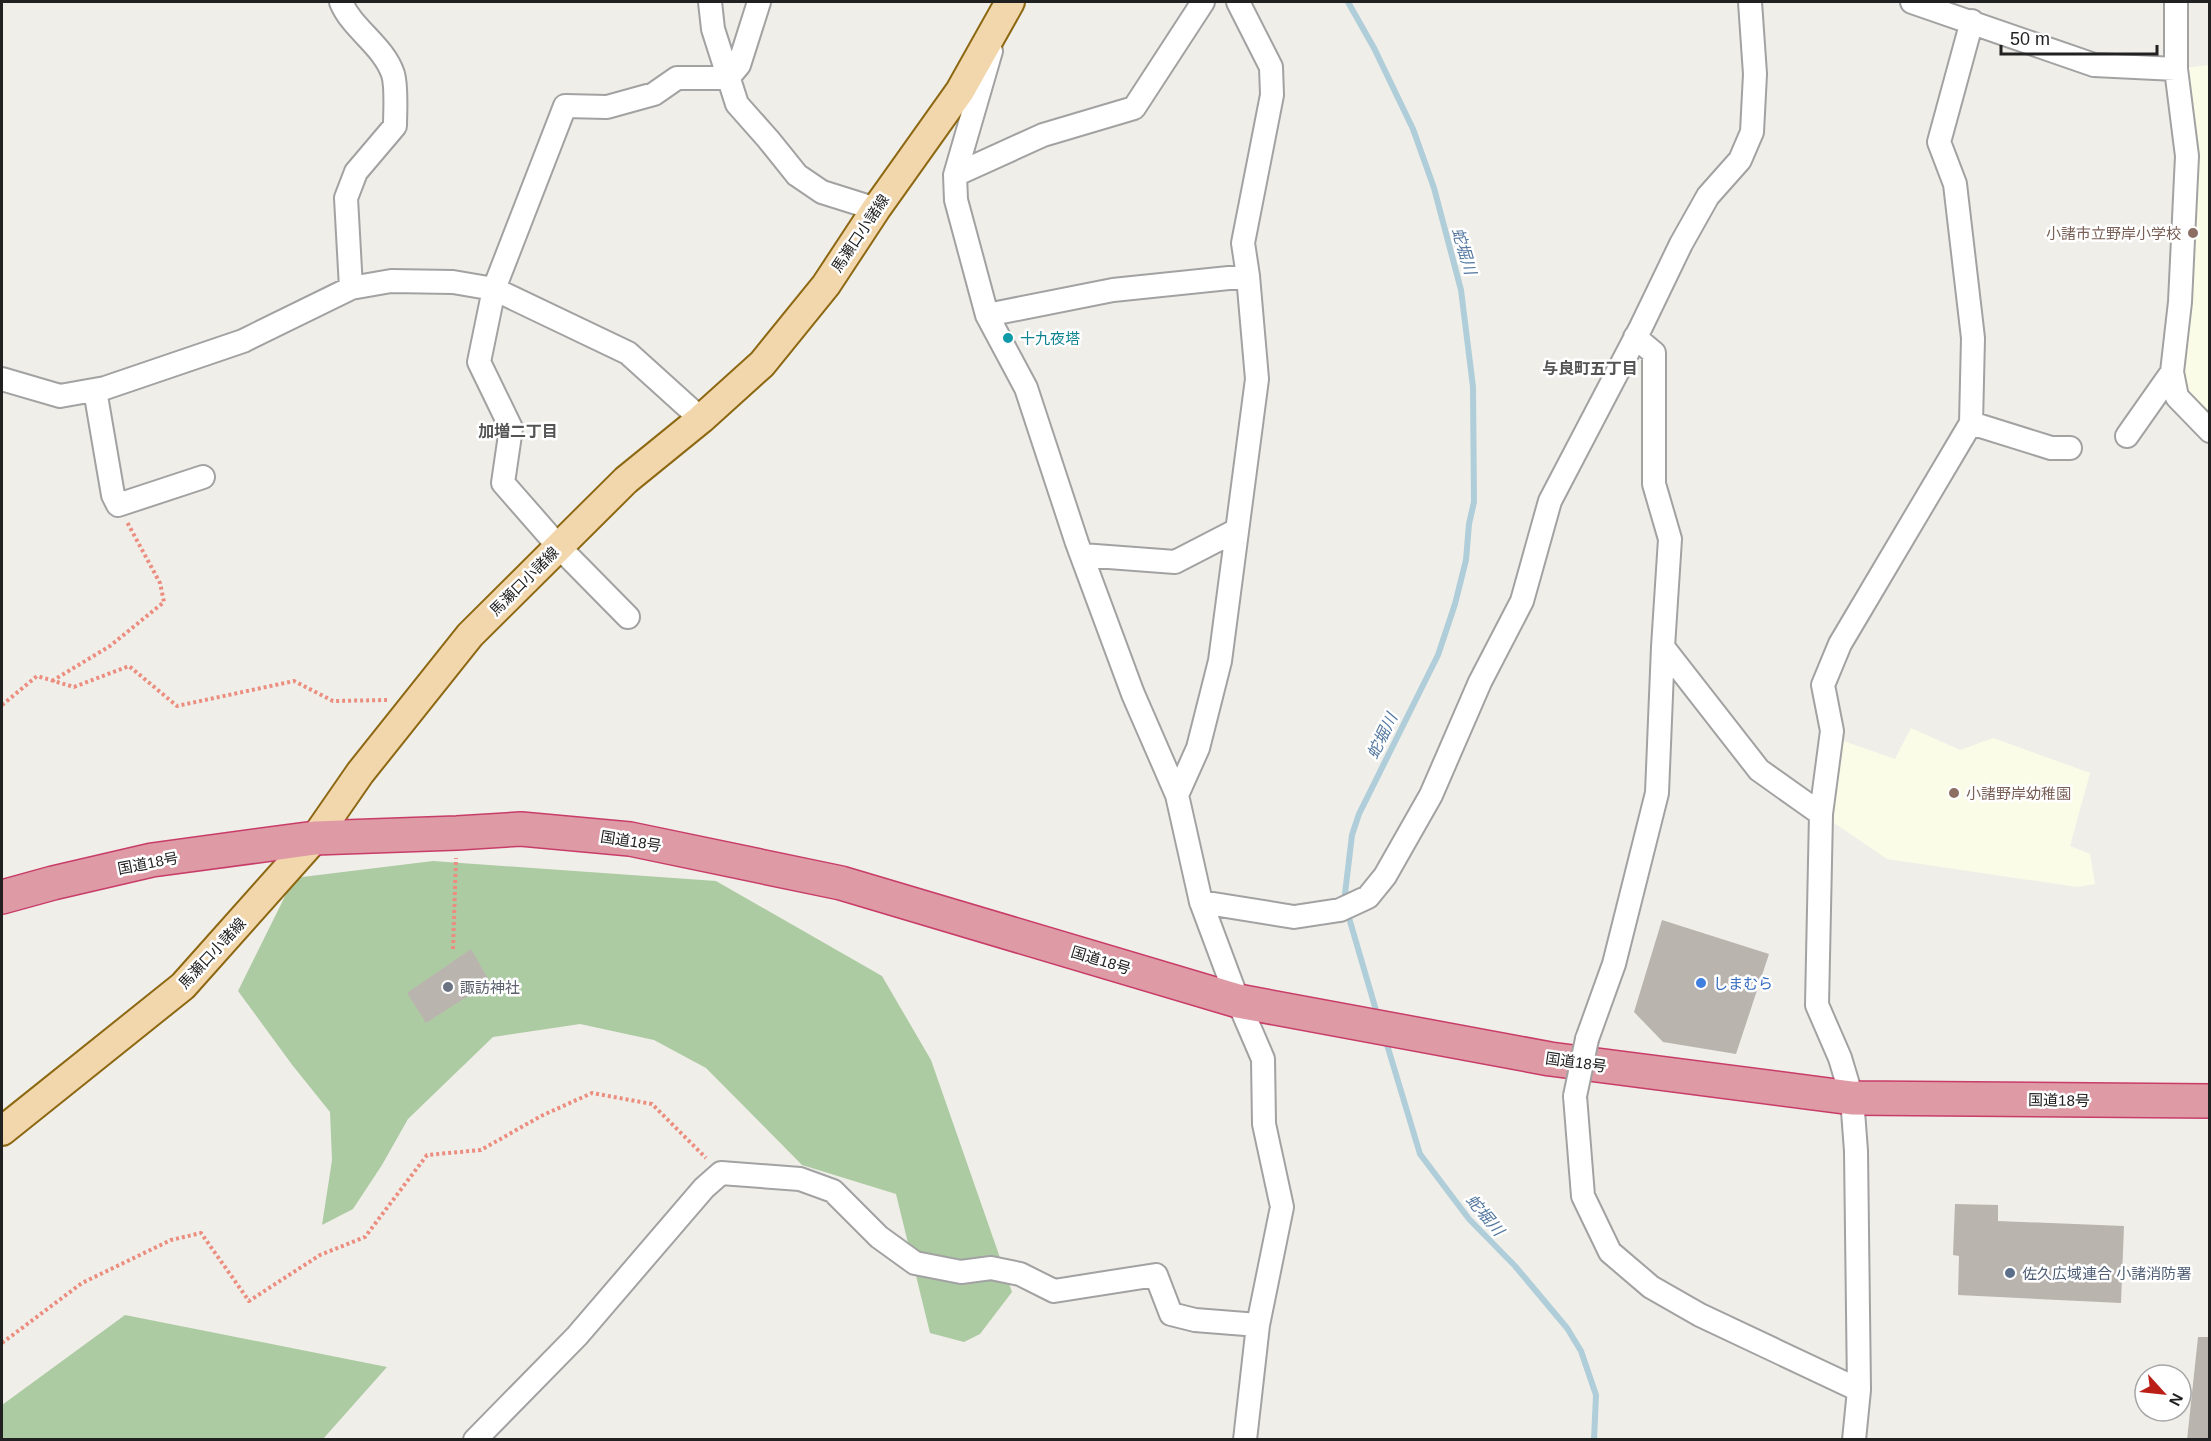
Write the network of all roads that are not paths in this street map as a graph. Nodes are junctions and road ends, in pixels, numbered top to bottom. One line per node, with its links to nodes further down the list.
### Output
1 (341, 2): 16 (street)
2 (710, 2): 12 (street)
3 (759, 2): 12 (street)
4 (1203, 2): 13 (street)
5 (1238, 2): 15 (street)
6 (1750, 2): 19 (street)
7 (1912, 2): 10 (street)
8 (2176, 2): 11 (street)
9 (1005, 13): 13 (street); 14 (main road, 馬瀬口小諸線)
10 (1972, 21): 11 (street); 24 (street)
11 (2176, 69): 20 (street)
12 (728, 78): 14 (street); 17 (street)
13 (955, 175): 18 (street)
14 (876, 209): 23 (main road, 馬瀬口小諸線)
15 (1248, 276): 18 (street); 29 (street)
16 (351, 288): 17 (street); 22 (street)
17 (494, 289): 23 (street); 30 (street)
18 (987, 315): 31 (street)
19 (1635, 338): 33 (street); 38 (street)
20 (2172, 372): 25 (street); 26 (street)
21 (2, 379): 22 (street)
22 (94, 390): 28 (street)
23 (701, 419): 30 (main road, 馬瀬口小諸線)
24 (1971, 423): 27 (street); 35 (street)
25 (2210, 431)
26 (2127, 436)
27 (2070, 448)
28 (203, 477)
29 (1237, 530): 31 (street); 34 (street)
30 (559, 547): 32 (street); 36 (main road, 馬瀬口小諸線)
31 (1082, 555): 34 (street)
32 (628, 617)
33 (1663, 647): 35 (street); 44 (street, bridge)
34 (1177, 795): 38 (street)
35 (1821, 814): 40 (street)
36 (315, 838): 37 (highway, 国道18号); 39 (highway, 国道18号); 42 (main road, 馬瀬口小諸線)
37 (2, 897)
38 (1201, 902): 39 (street)
39 (1238, 1001): 40 (highway, 国道18号); 43 (street)
40 (1852, 1098): 41 (highway, 国道18号); 44 (street)
41 (2210, 1101)
42 (2, 1131)
43 (1258, 1325): 45 (street); 46 (street)
44 (1858, 1390): 47 (street)
45 (475, 1440)
46 (1245, 1440)
47 (1854, 1440)

